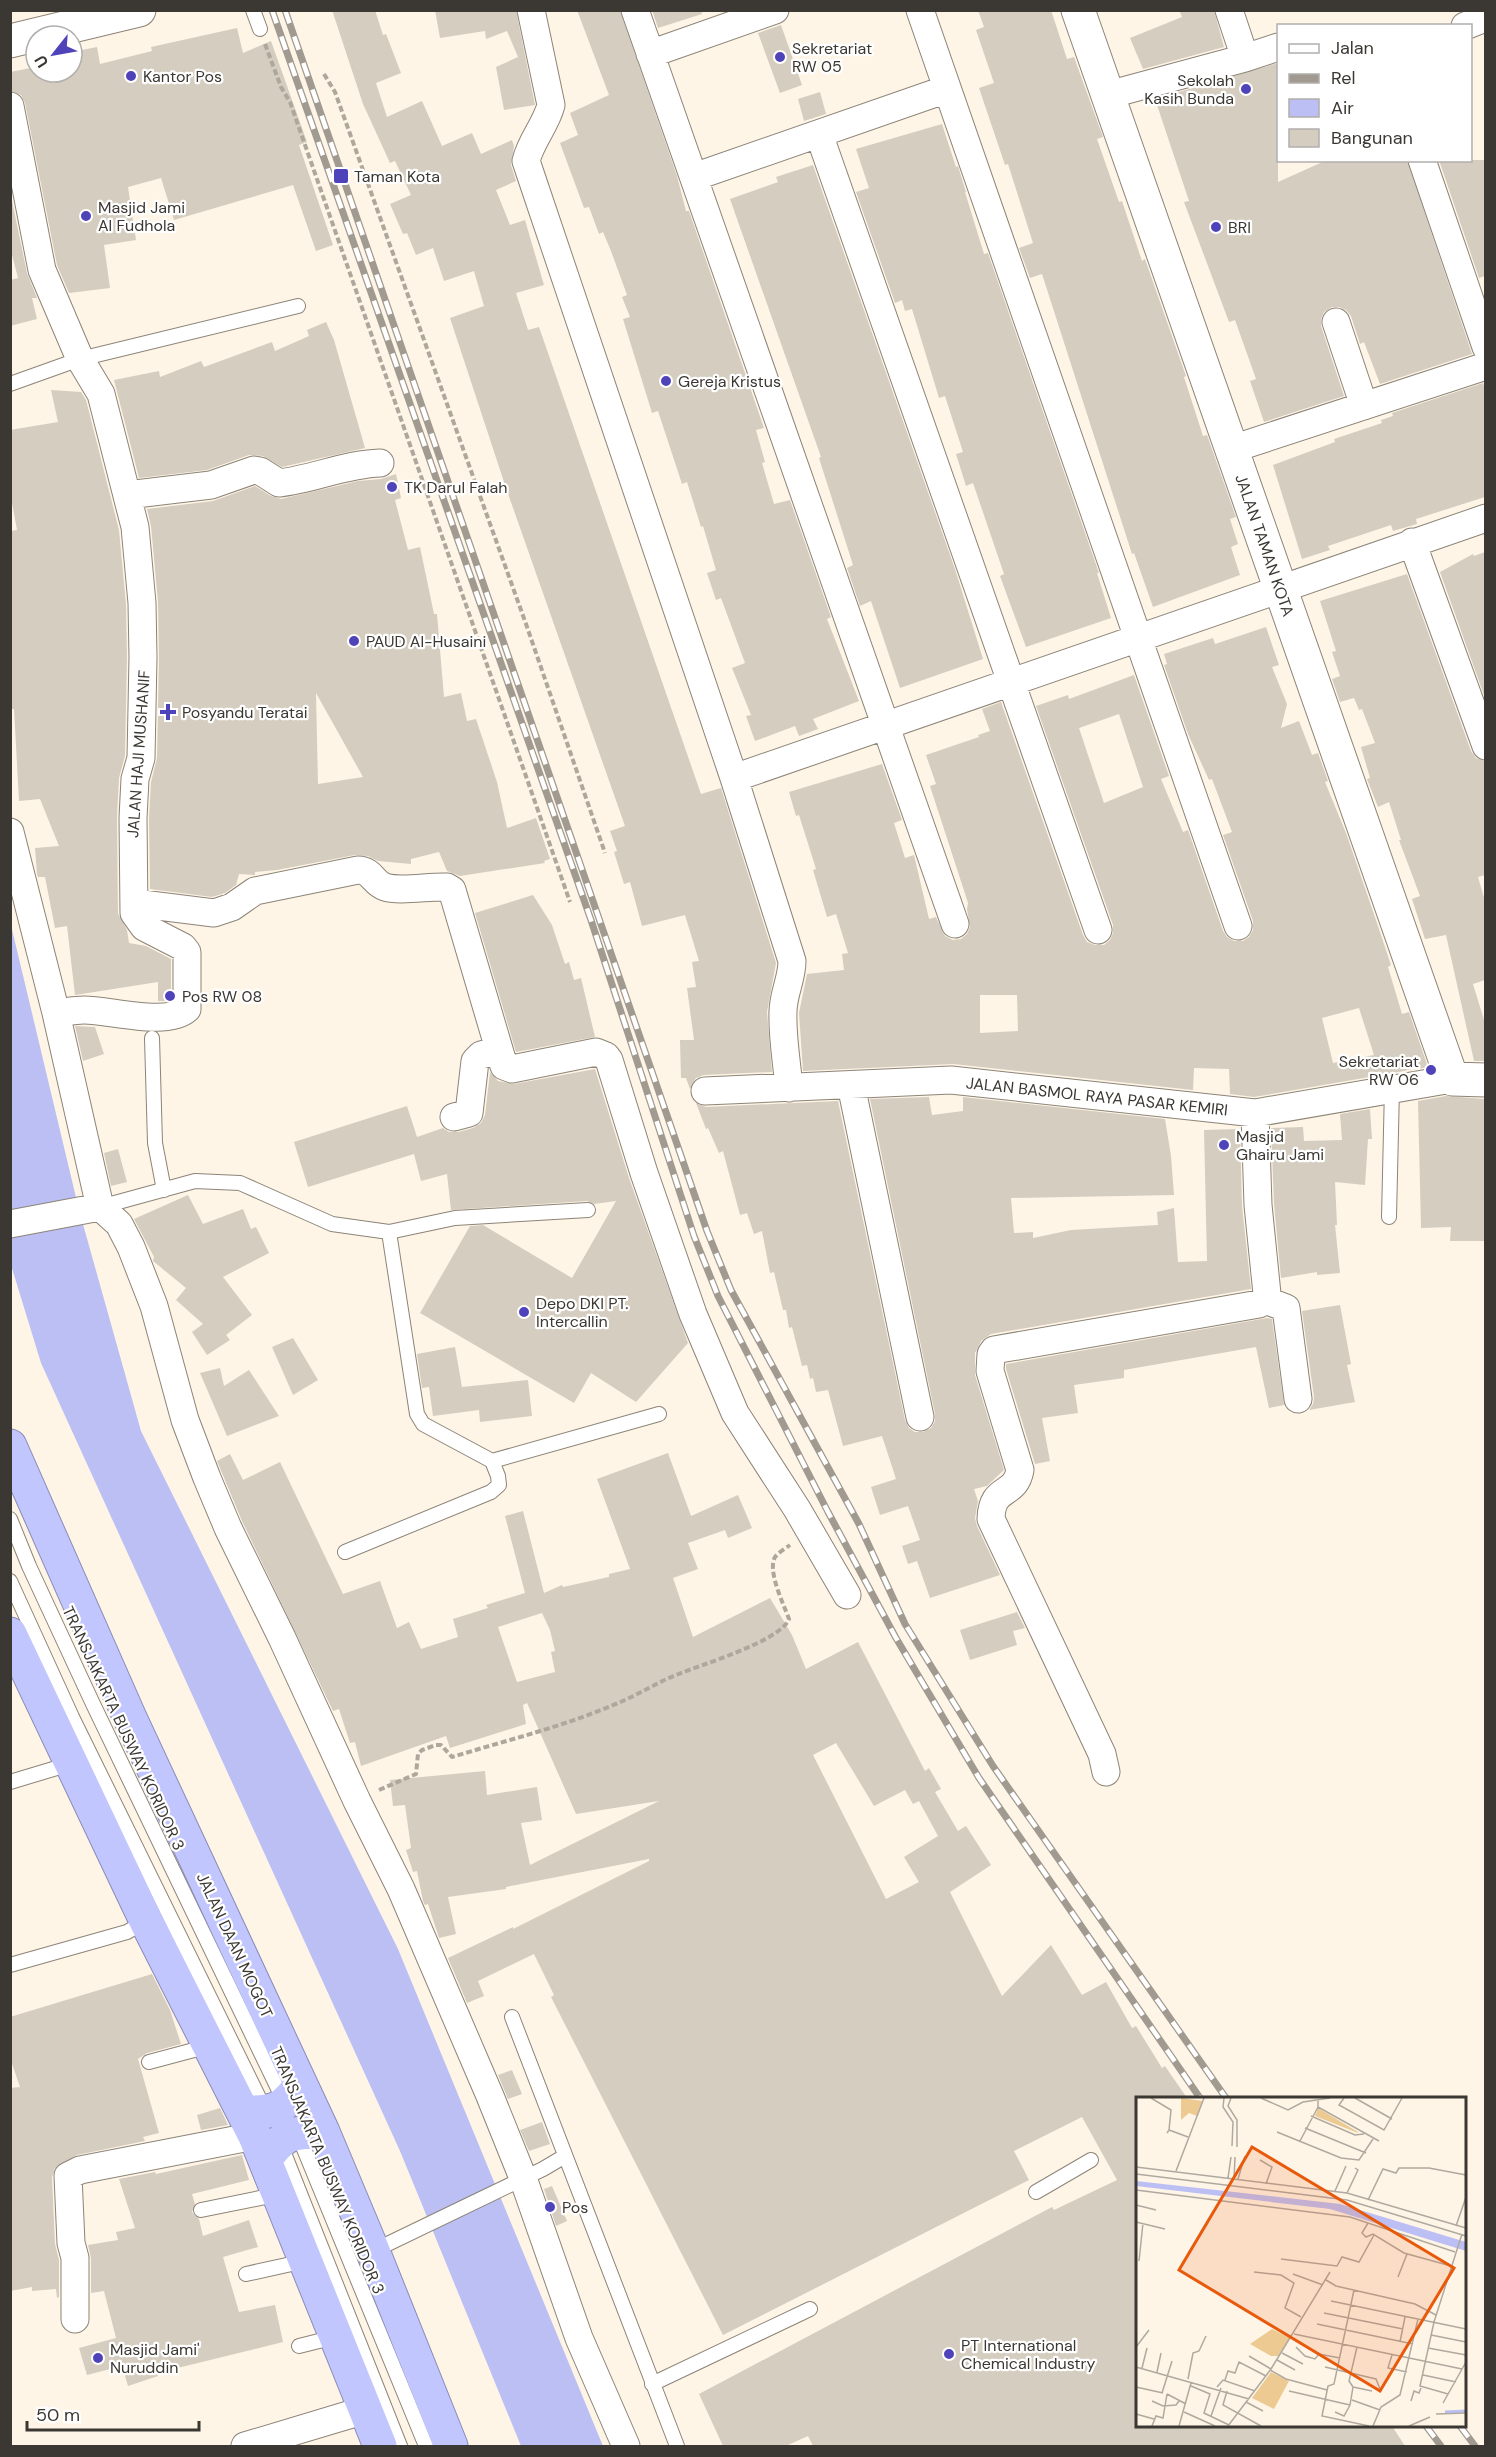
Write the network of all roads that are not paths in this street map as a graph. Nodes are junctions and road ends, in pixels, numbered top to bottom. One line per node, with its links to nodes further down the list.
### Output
1 (139, 10): 10 (street)
2 (253, 10): 9 (lane)
3 (531, 10): 37 (street)
4 (635, 10): 12 (street)
5 (775, 10): 12 (street)
6 (920, 10): 14 (street)
7 (1078, 10): 15 (street, JALAN TAMAN KOTA)
8 (1229, 10): 13 (street)
9 (260, 29)
10 (10, 41)
11 (1277, 47): 13 (street)
12 (651, 54): 19 (street)
13 (1245, 58): 15 (street)
14 (947, 90): 17 (street); 33 (street)
15 (1108, 95): 27 (street, JALAN TAMAN KOTA)
16 (10, 106): 23 (street, JALAN HAJI MUSHANIF)
17 (819, 134): 19 (street); 34 (street)
18 (1423, 162): 22 (street)
19 (694, 177): 35 (street)
20 (298, 306): 23 (lane)
21 (1336, 322): 26 (street)
22 (1485, 347)
23 (80, 359): 25 (lane); 29 (street, JALAN HAJI MUSHANIF)
24 (1485, 366): 26 (street)
25 (10, 384)
26 (1364, 406): 27 (street)
27 (1232, 450): 32 (street, JALAN TAMAN KOTA)
28 (380, 463): 29 (street)
29 (127, 495): 39 (street, JALAN HAJI MUSHANIF)
30 (1485, 518): 31 (street)
31 (1412, 542): 32 (street); 36 (street)
32 (1280, 588): 33 (street); 46 (street, JALAN TAMAN KOTA)
33 (1138, 638): 34 (street); 41 (street)
34 (1011, 682): 35 (street); 42 (street)
35 (885, 726): 37 (street); 40 (street)
36 (1485, 746)
37 (734, 778): 49 (street)
38 (10, 832): 43 (street)
39 (134, 903): 43 (street, JALAN HAJI MUSHANIF); 45 (street)
40 (955, 924)
41 (1238, 926)
42 (1098, 930)
43 (56, 1013): 55 (street)
44 (152, 1038): 54 (lane)
45 (499, 1050): 53 (street); 69 (street)
46 (1452, 1079): 47 (street, JALAN BASMOL RAYA PASAR KEMIRI); 50 (street, JALAN BASMOL RAYA PASAR KEMIRI)
47 (1485, 1080)
48 (851, 1085): 49 (street, JALAN BASMOL RAYA PASAR KEMIRI); 52 (street, JALAN BASMOL RAYA PASAR KEMIRI); 63 (street)
49 (789, 1088): 51 (street, JALAN BASMOL RAYA PASAR KEMIRI)
50 (1392, 1088): 52 (street, JALAN BASMOL RAYA PASAR KEMIRI); 57 (lane)
51 (705, 1091)
52 (1255, 1113): 60 (street)
53 (454, 1117)
54 (164, 1190): 55 (lane); 59 (lane)
55 (93, 1209): 58 (street); 82 (street)
56 (588, 1210): 59 (lane)
57 (1389, 1217)
58 (10, 1224)
59 (389, 1232): 65 (lane)
60 (1265, 1300): 61 (street); 72 (street)
61 (1298, 1399)
62 (659, 1414): 65 (lane)
63 (920, 1417)
64 (10, 1446): 79 (highway, JALAN DAAN MOGOT)
65 (492, 1461): 67 (lane)
66 (10, 1518): 79 (lane, TRANSJAKARTA BUSWAY KORIDOR 3)
67 (345, 1552)
68 (10, 1581): 79 (lane, TRANSJAKARTA BUSWAY KORIDOR 3)
69 (847, 1595)
70 (10, 1634): 71 (highway, JALAN DAAN MOGOT)
71 (70, 1764): 73 (lane); 74 (highway, JALAN DAAN MOGOT)
72 (1106, 1772)
73 (10, 1782)
74 (146, 1921): 75 (lane); 77 (highway, JALAN DAAN MOGOT)
75 (10, 1965)
76 (512, 2018): 80 (lane)
77 (208, 2046): 78 (lane); 79 (highway, JALAN DAAN MOGOT)
78 (149, 2062)
79 (280, 2124): 84 (highway, JALAN DAAN MOGOT); 86 (highway, JALAN DAAN MOGOT); 90 (street); 97 (lane, TRANSJAKARTA BUSWAY KORIDOR 3); 98 (lane, TRANSJAKARTA BUSWAY KORIDOR 3)
80 (565, 2156): 82 (lane); 93 (lane)
81 (1092, 2160): 83 (lane)
82 (516, 2182): 86 (lane); 100 (street)
83 (1036, 2192)
84 (280, 2194): 85 (lane); 87 (highway, JALAN DAAN MOGOT)
85 (201, 2210)
86 (385, 2246): 99 (highway, JALAN DAAN MOGOT)
87 (306, 2261): 88 (lane); 91 (highway, JALAN DAAN MOGOT)
88 (246, 2274)
89 (810, 2309): 93 (lane)
90 (75, 2319)
91 (334, 2337): 92 (lane); 94 (highway, JALAN DAAN MOGOT)
92 (299, 2346)
93 (652, 2384): 101 (lane)
94 (365, 2410): 95 (street); 96 (highway, JALAN DAAN MOGOT)
95 (245, 2446)
96 (380, 2446)
97 (399, 2446)
98 (426, 2446)
99 (452, 2446)
100 (626, 2446)
101 (677, 2446)

